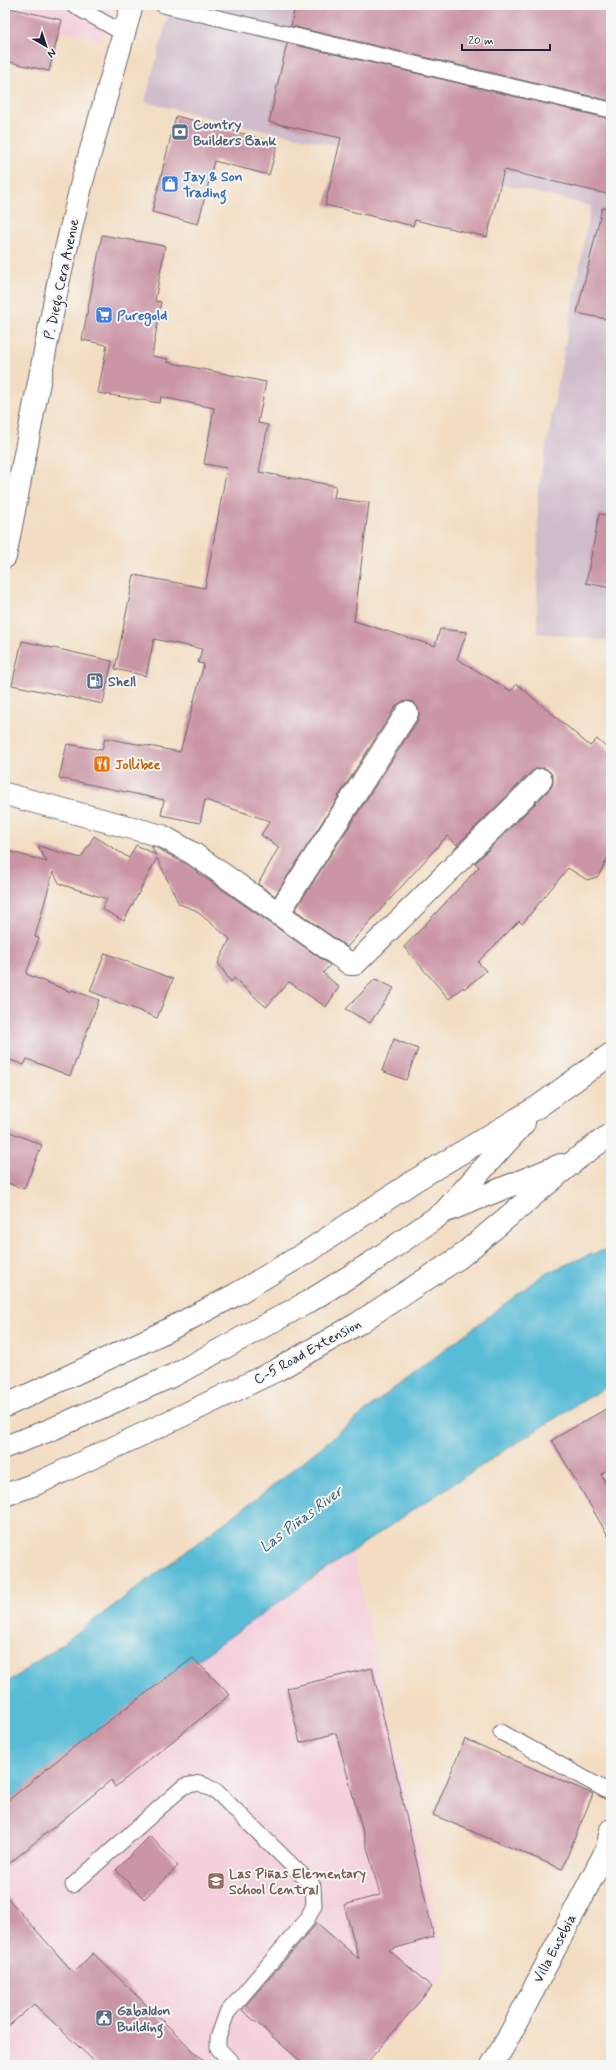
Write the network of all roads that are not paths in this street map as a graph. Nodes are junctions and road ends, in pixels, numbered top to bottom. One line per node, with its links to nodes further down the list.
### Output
1 (73, 5): 4 (lane)
2 (132, 5): 4 (main road, P. Diego Cera Avenue)
3 (163, 5): 5 (lane)
4 (123, 33): 6 (main road, P. Diego Cera Avenue)
5 (611, 110)
6 (5, 558)
7 (407, 713): 10 (main road)
8 (541, 780): 10 (main road)
9 (5, 794): 10 (main road)
10 (279, 912)
11 (611, 1054): 12 (main road, C-5 Road Extension)
12 (539, 1106): 15 (main road, C-5 Road Extension); 16 (main road, C-5 Road Extension)
13 (611, 1134): 14 (main road, C-5 Road Extension)
14 (578, 1158): 15 (main road, C-5 Road Extension); 18 (main road, C-5 Road Extension)
15 (444, 1212): 17 (main road, C-5 Road Extension)
16 (5, 1406)
17 (5, 1447)
18 (5, 1495)
19 (501, 1732): 20 (lane)
20 (611, 1793)
21 (611, 1830): 24 (main road, Villa Eusebia)
22 (73, 1885): 23 (lane)
23 (234, 2065)
24 (492, 2065)

